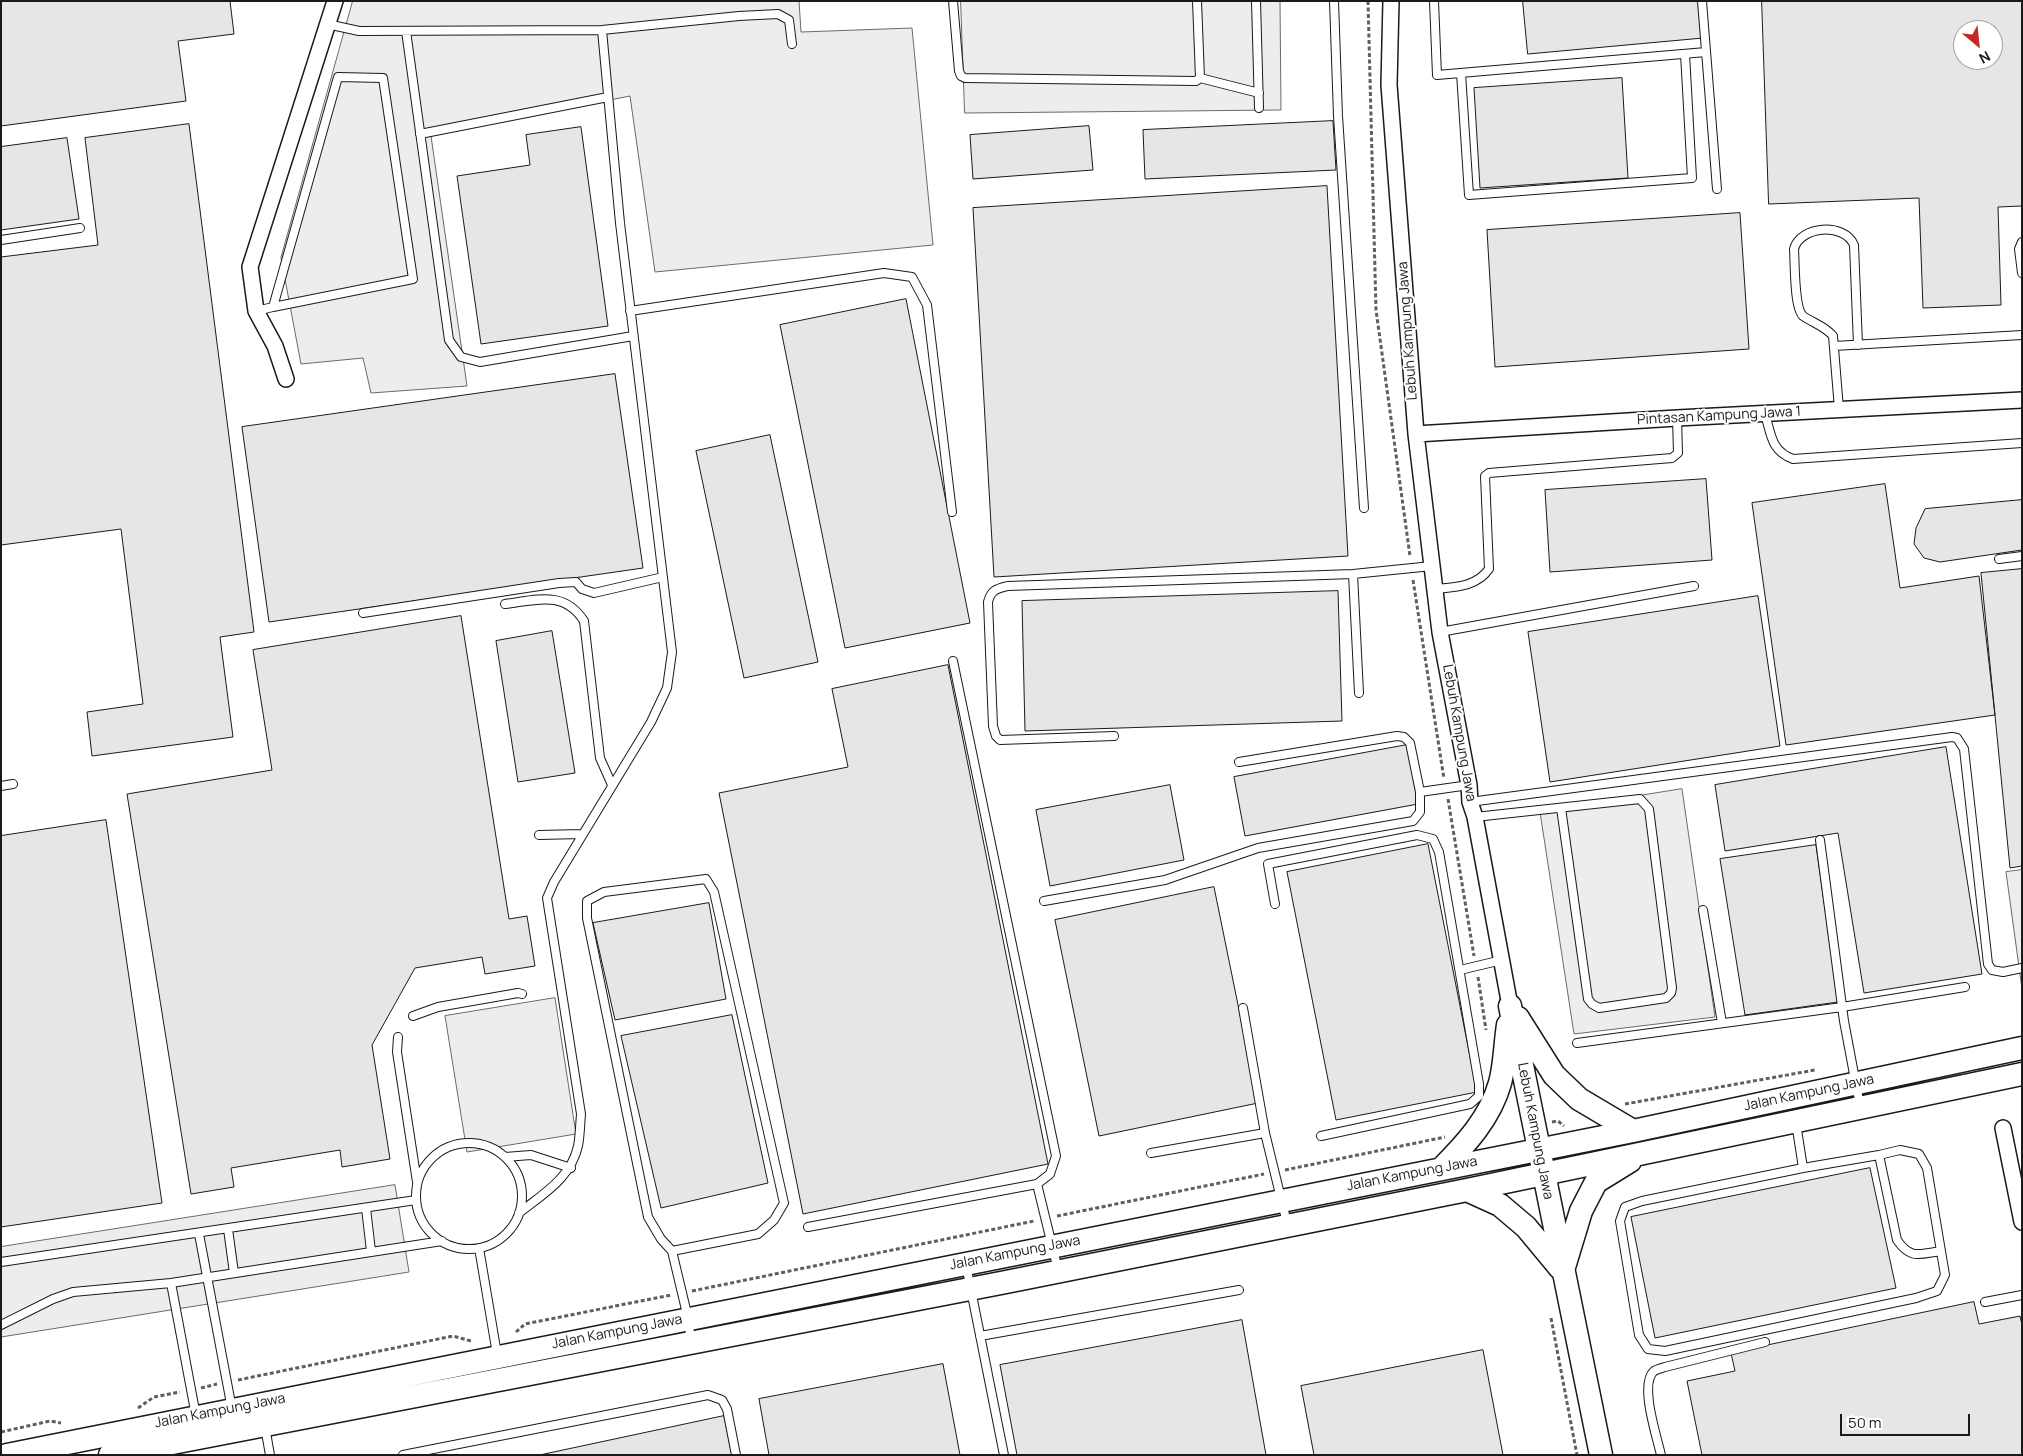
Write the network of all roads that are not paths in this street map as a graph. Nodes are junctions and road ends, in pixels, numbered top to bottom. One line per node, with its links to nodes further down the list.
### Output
1 (335, 1): 9 (street)
2 (953, 1): 16 (lane)
3 (1198, 1): 16 (lane)
4 (1256, 1): 17 (lane)
5 (1334, 1): 40 (lane)
6 (1391, 1): 38 (street, Lebuh Kampung Jawa)
7 (1434, 1): 15 (lane)
8 (1702, 1): 13 (lane)
9 (327, 24): 11 (lane); 27 (street)
10 (602, 30): 11 (lane); 12 (lane); 18 (lane)
11 (406, 31): 20 (lane)
12 (792, 44)
13 (1706, 52): 14 (lane); 21 (lane)
14 (1685, 54): 15 (lane); 15 (lane)
15 (1462, 73)
16 (1200, 78): 17 (lane)
17 (1259, 93): 19 (lane)
18 (608, 97): 20 (lane); 28 (lane)
19 (1260, 108)
20 (420, 134): 30 (lane)
21 (1717, 189)
22 (80, 228): 23 (lane)
23 (1, 240)
24 (2022, 242): 25 (lane)
25 (2022, 273)
26 (273, 308): 26 (lane); 27 (lane)
27 (256, 311): 33 (street)
28 (630, 311): 30 (lane); 41 (lane)
29 (2022, 335): 31 (lane)
30 (634, 336): 46 (lane)
31 (1858, 345): 32 (lane); 32 (lane)
32 (1834, 346): 35 (lane)
33 (286, 379)
34 (2022, 400): 35 (street, Pintasan Kampung Jawa 1)
35 (1839, 409): 36 (street, Pintasan Kampung Jawa 1)
36 (1765, 414): 37 (street, Pintasan Kampung Jawa 1); 39 (lane)
37 (1677, 418): 38 (street, Pintasan Kampung Jawa 1); 48 (lane)
38 (1416, 434): 44 (street, Lebuh Kampung Jawa)
39 (2022, 443)
40 (1364, 508)
41 (952, 512)
42 (2022, 556): 43 (lane)
43 (1999, 559)
44 (1432, 566): 45 (lane); 48 (street, Lebuh Kampung Jawa)
45 (1353, 574): 53 (lane); 54 (lane)
46 (663, 577): 50 (lane); 57 (lane)
47 (1694, 586): 51 (lane)
48 (1435, 589): 51 (street, Lebuh Kampung Jawa)
49 (505, 604): 57 (lane)
50 (363, 613)
51 (1440, 632): 58 (street, Lebuh Kampung Jawa)
52 (953, 661): 101 (lane)
53 (1359, 693)
54 (1114, 736)
55 (1239, 762): 60 (lane)
56 (13, 784): 59 (lane)
57 (612, 785): 64 (lane)
58 (1469, 785): 60 (lane); 61 (street, Lebuh Kampung Jawa)
59 (1, 786)
60 (1420, 792): 67 (lane)
61 (1470, 802): 63 (street, Lebuh Kampung Jawa); 71 (lane)
62 (1561, 808): 62 (lane); 63 (lane)
63 (1475, 817): 70 (street, Lebuh Kampung Jawa)
64 (582, 834): 65 (lane); 96 (lane)
65 (539, 835)
66 (1820, 840): 76 (lane)
67 (1044, 901)
68 (1275, 904): 72 (lane)
69 (1703, 910): 79 (lane)
70 (1502, 960): 72 (lane); 75 (street, Lebuh Kampung Jawa)
71 (2022, 968)
72 (1460, 970): 90 (lane)
73 (1965, 988): 76 (lane)
74 (522, 994): 78 (lane)
75 (1510, 1006): 88 (street); 91 (street, Lebuh Kampung Jawa); 98 (street)
76 (1842, 1007): 79 (lane); 84 (lane)
77 (1243, 1008): 89 (lane)
78 (413, 1016)
79 (1722, 1023): 81 (lane)
80 (398, 1037): 100 (lane)
81 (1577, 1043)
82 (2022, 1048): 84 (street, Jalan Kampung Jawa)
83 (2022, 1074): 85 (street, Jalan Kampung Jawa)
84 (1855, 1083): 85 (lane); 86 (street, Jalan Kampung Jawa)
85 (1860, 1108): 86 (street, Jalan Kampung Jawa)
86 (1789, 1112): 88 (street, Jalan Kampung Jawa); 93 (street, Jalan Kampung Jawa); 97 (lane)
87 (2003, 1128): 103 (street)
88 (1633, 1130): 91 (street, Jalan Kampung Jawa)
89 (1265, 1133): 92 (lane); 105 (lane)
90 (1321, 1136)
91 (1539, 1149): 98 (street, Jalan Kampung Jawa); 99 (street, Lebuh Kampung Jawa)
92 (1152, 1153)
93 (1642, 1153): 99 (street, Jalan Kampung Jawa); 121 (street)
94 (1879, 1155): 97 (lane); 118 (lane); 118 (lane)
95 (505, 1157): 96 (lane); 100 (lane); 107 (lane)
96 (571, 1168): 107 (lane)
97 (1803, 1168): 118 (lane)
98 (1441, 1169): 105 (street, Jalan Kampung Jawa)
99 (1544, 1174): 102 (street, Jalan Kampung Jawa); 121 (street, Lebuh Kampung Jawa)
100 (418, 1184): 104 (lane)
101 (1038, 1184): 110 (lane); 114 (lane)
102 (1467, 1190): 109 (street, Jalan Kampung Jawa); 121 (street)
103 (2019, 1198): 108 (street)
104 (416, 1200): 106 (lane); 113 (lane)
105 (1280, 1201): 109 (lane); 114 (street, Jalan Kampung Jawa)
106 (366, 1208): 111 (lane); 116 (lane)
107 (519, 1213): 115 (lane)
108 (2022, 1222)
109 (1288, 1225): 122 (street, Jalan Kampung Jawa)
110 (808, 1228)
111 (228, 1229): 112 (lane); 123 (lane)
112 (199, 1234): 119 (lane); 124 (lane)
113 (442, 1241): 115 (lane); 116 (lane)
114 (1053, 1246): 120 (street, Jalan Kampung Jawa); 122 (lane)
115 (479, 1248): 135 (lane)
116 (372, 1251): 123 (lane)
117 (672, 1251): 117 (lane); 130 (lane)
118 (1941, 1251)
119 (1, 1262)
120 (966, 1263): 126 (lane); 130 (street, Jalan Kampung Jawa)
121 (1563, 1270): 146 (street, Lebuh Kampung Jawa)
122 (1058, 1272): 126 (street, Jalan Kampung Jawa)
123 (234, 1273): 124 (lane)
124 (207, 1277): 125 (lane); 137 (lane)
125 (171, 1283): 131 (lane); 138 (lane)
126 (970, 1289): 132 (lane); 134 (street, Jalan Kampung Jawa)
127 (1239, 1290): 132 (lane)
128 (2022, 1295): 129 (lane)
129 (1985, 1302)
130 (688, 1318): 134 (lane); 135 (street, Jalan Kampung Jawa)
131 (1, 1325)
132 (980, 1336): 145 (lane)
133 (1766, 1342): 147 (lane)
134 (691, 1343): 135 (street, Jalan Kampung Jawa)
135 (498, 1363): 136 (street, Jalan Kampung Jawa)
136 (262, 1414): 137 (street, Jalan Kampung Jawa); 142 (lane)
137 (234, 1420): 138 (street, Jalan Kampung Jawa)
138 (198, 1427): 139 (street, Jalan Kampung Jawa); 141 (street, Jalan Kampung Jawa)
139 (54, 1450): 140 (street, Jalan Kampung Jawa)
140 (7, 1455)
141 (110, 1455)
142 (270, 1455)
143 (403, 1455): 144 (lane)
144 (736, 1455)
145 (1004, 1455)
146 (1602, 1455)
147 (1660, 1455)

